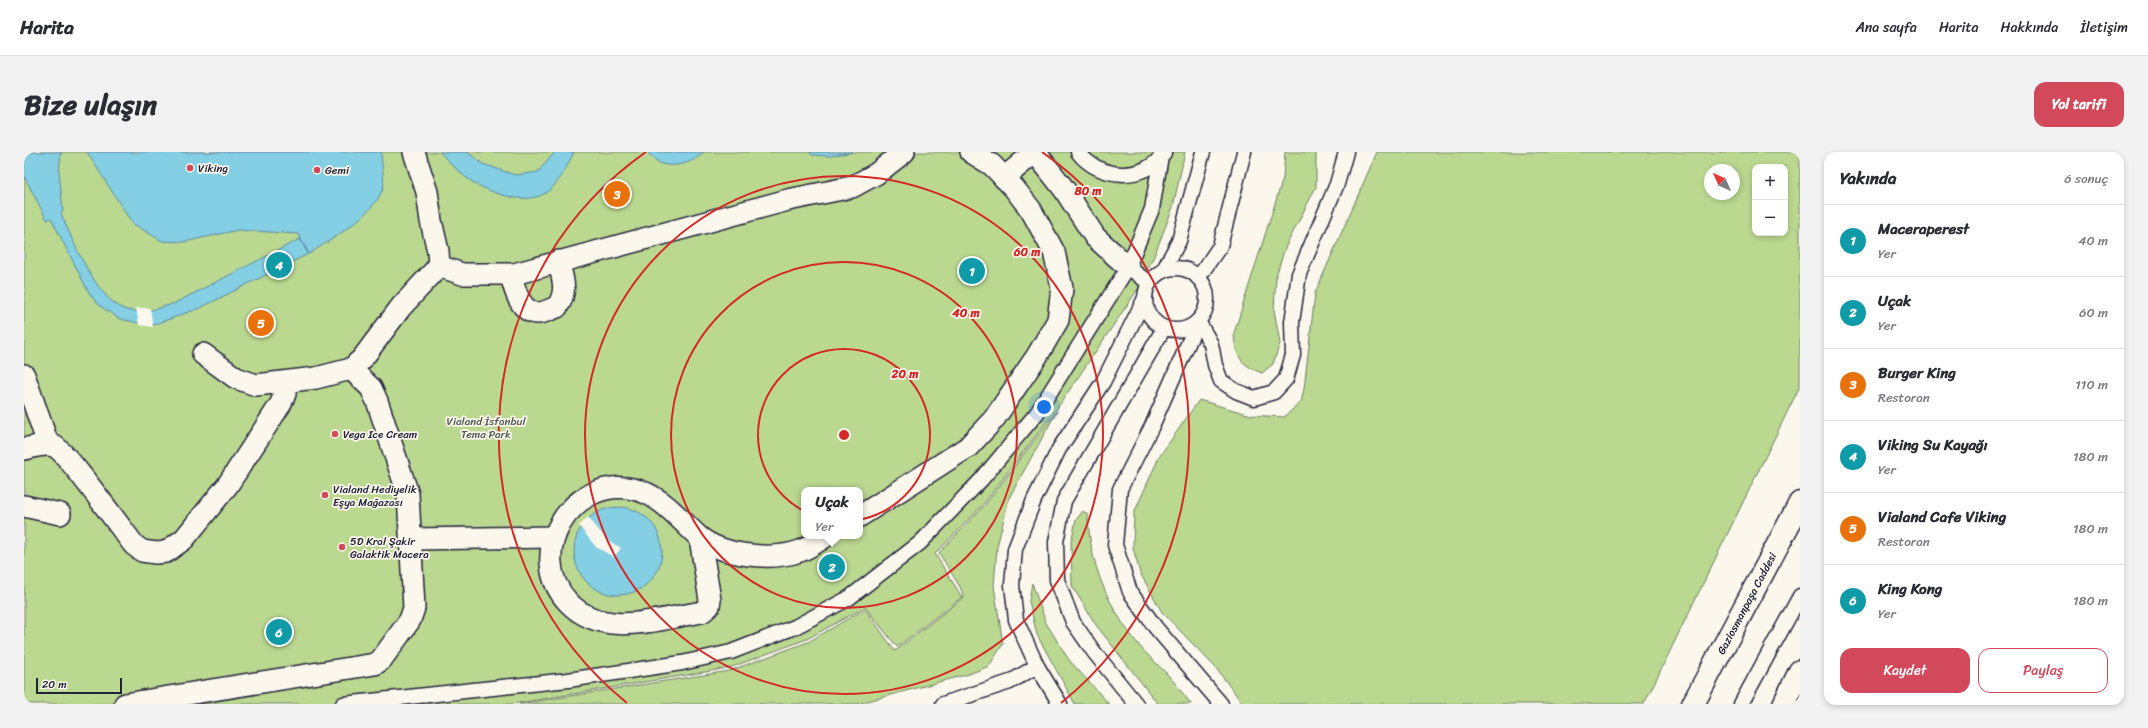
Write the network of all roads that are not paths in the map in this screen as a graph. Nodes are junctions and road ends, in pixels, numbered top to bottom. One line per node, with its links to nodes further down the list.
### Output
1 (414, 152): 11 (street)
2 (904, 152): 10 (street)
3 (972, 152): 9 (street)
4 (1078, 152): 8 (lane)
5 (1203, 152): 13 (lane)
6 (1244, 152): 15 (lane)
7 (1346, 152): 18 (lane)
8 (1163, 154): 12 (lane)
9 (1004, 178): 12 (street); 29 (street)
10 (558, 262): 14 (street); 14 (street)
11 (439, 266): 14 (street); 21 (street)
12 (1128, 267): 16 (lane); 38 (lane)
13 (1163, 271): 15 (lane); 16 (lane)
14 (511, 274)
15 (1198, 278): 18 (lane)
16 (1149, 283): 17 (lane)
17 (1145, 298): 19 (lane); 35 (lane)
18 (1198, 321): 19 (lane); 42 (lane)
19 (1164, 328): 41 (lane)
20 (203, 354): 23 (street)
21 (351, 369): 23 (street); 32 (street)
22 (24, 375): 24 (street)
23 (286, 382): 24 (street)
24 (48, 444): 25 (street)
25 (24, 449)
26 (1800, 503): 43 (main road, Gaziosmanpaşa Caddesi)
27 (24, 506): 28 (street)
28 (60, 514)
29 (863, 514)
30 (554, 537): 31 (street); 31 (street); 32 (street)
31 (700, 538): 33 (street)
32 (412, 539): 37 (street)
33 (821, 539)
34 (1800, 596): 44 (lane)
35 (1038, 666): 39 (lane); 40 (lane)
36 (1800, 671): 45 (main road)
37 (125, 704)
38 (343, 704)
39 (943, 704)
40 (1060, 704)
41 (1136, 704)
42 (1221, 704)
43 (1693, 704)
44 (1741, 704)
45 (1784, 704)

